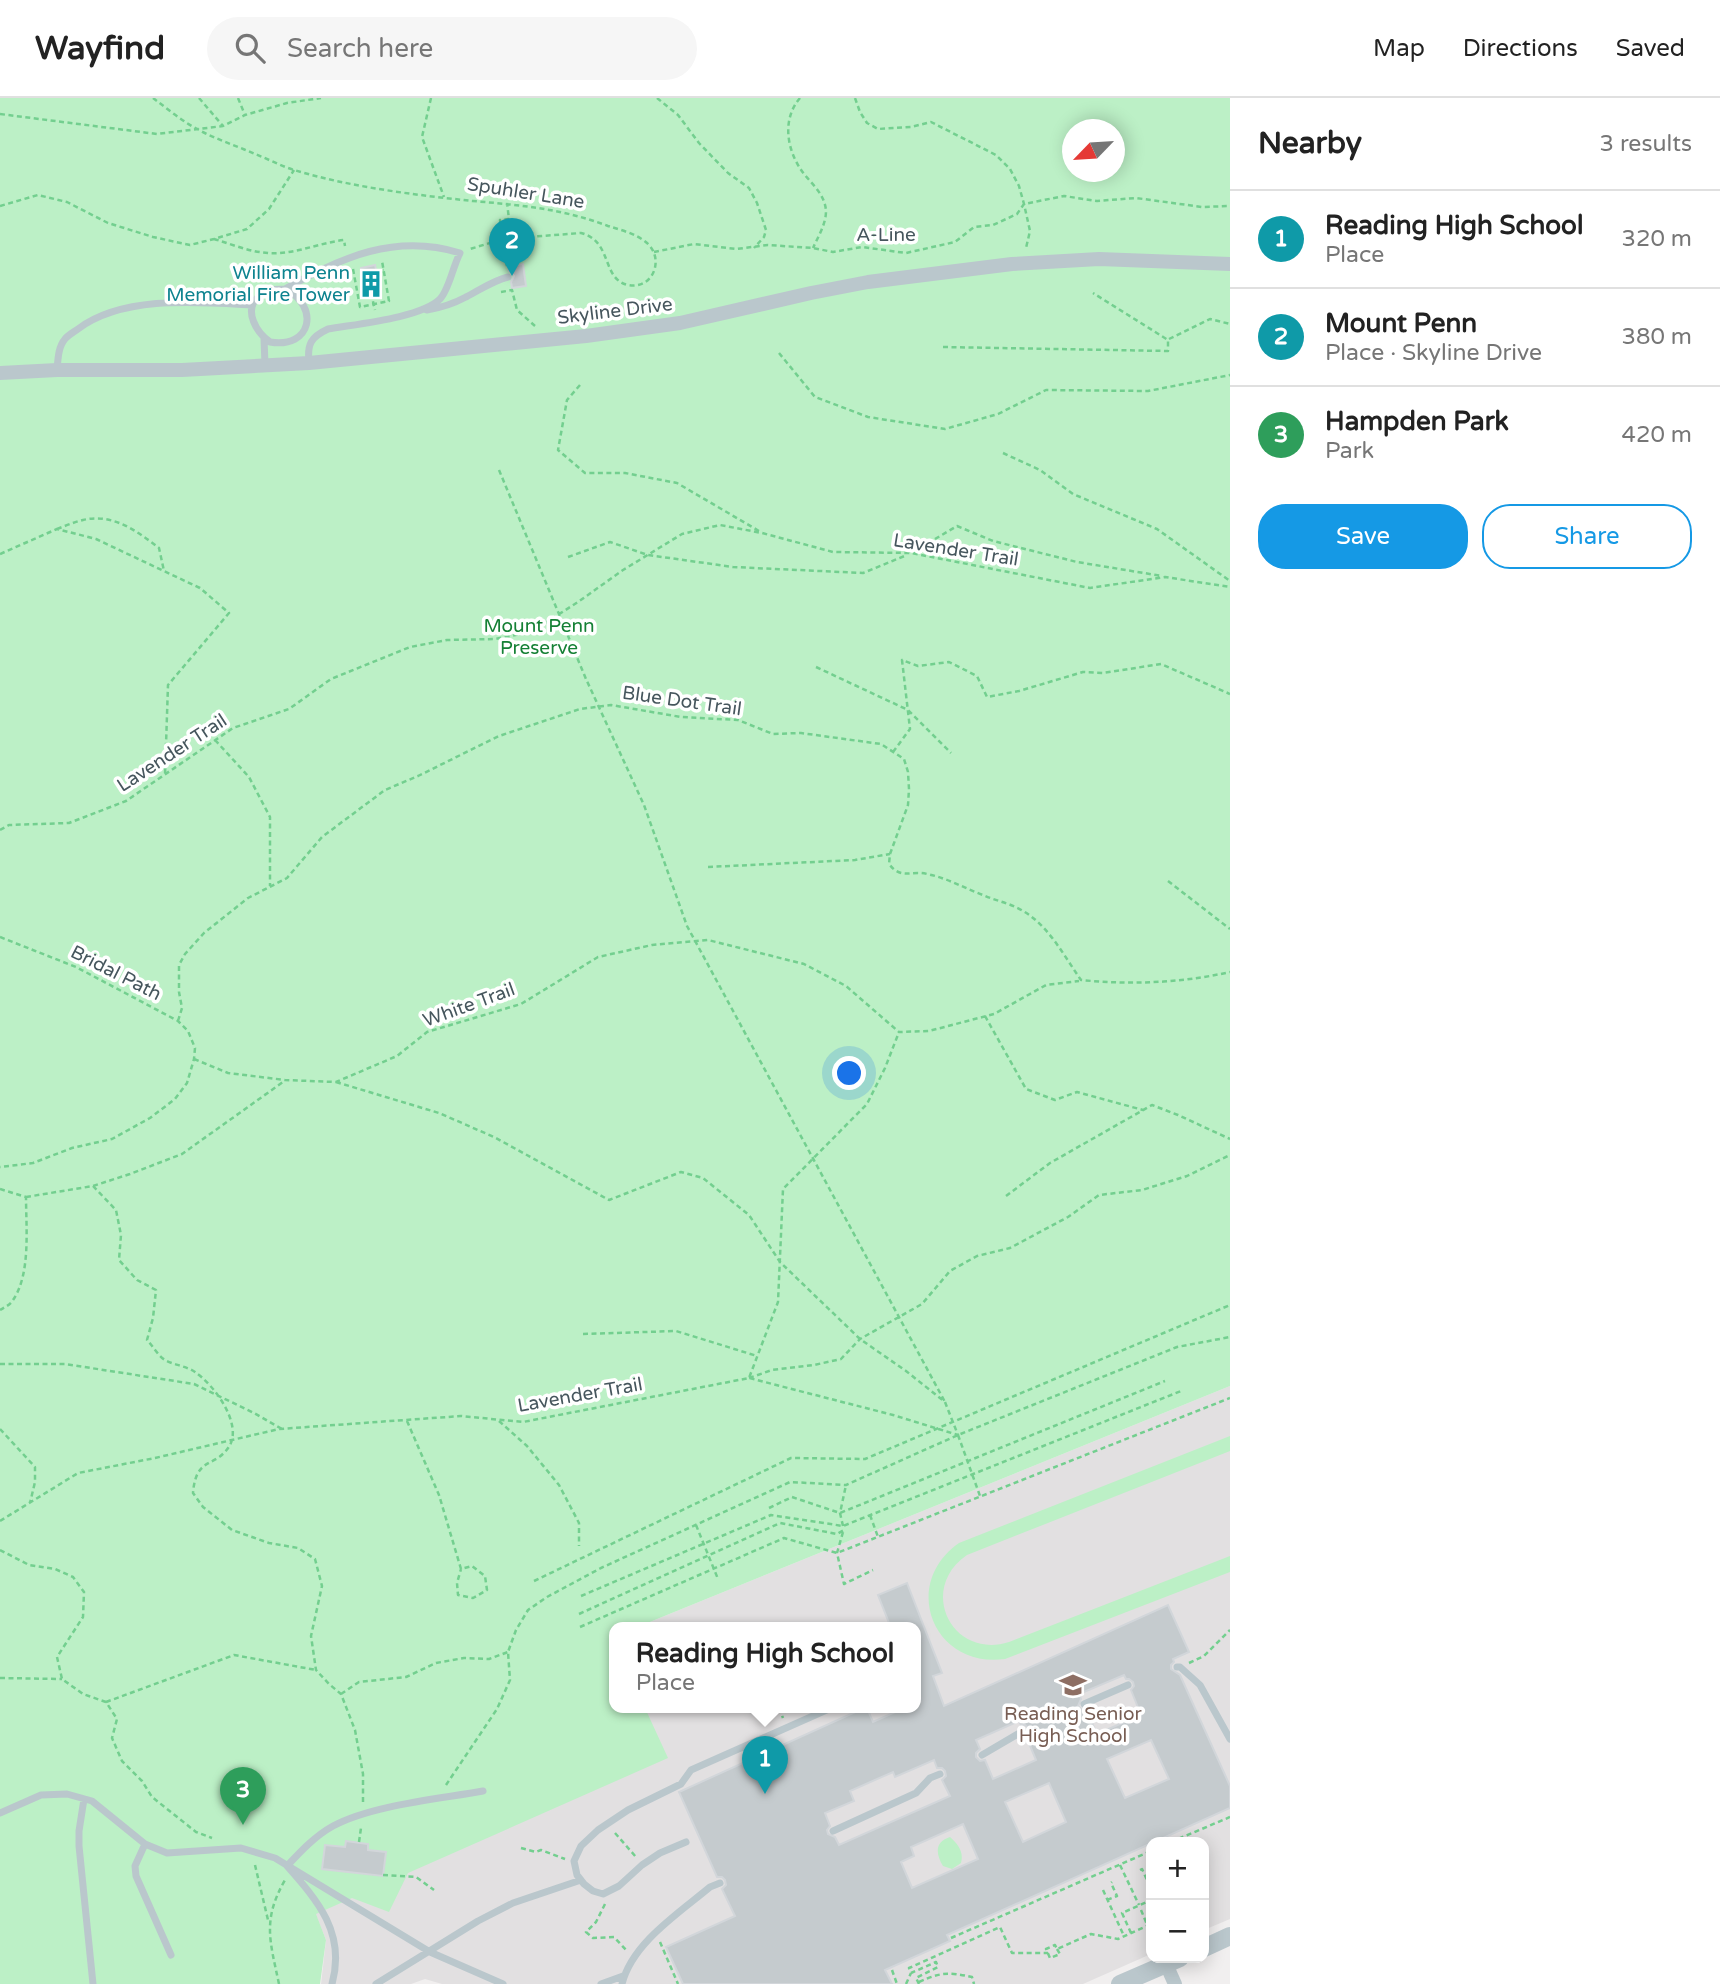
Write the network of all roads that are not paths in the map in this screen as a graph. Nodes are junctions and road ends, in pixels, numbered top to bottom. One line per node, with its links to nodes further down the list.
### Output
1 (1230, 264): 8 (street, Skyline Drive)
2 (508, 276): 5 (lane)
3 (285, 289): 4 (lane); 5 (lane); 6 (lane)
4 (252, 305): 7 (lane); 10 (lane)
5 (416, 313): 8 (lane)
6 (304, 333): 7 (lane); 8 (lane)
7 (264, 338): 9 (lane)
8 (308, 357): 9 (street, Skyline Drive)
9 (265, 366): 10 (street, Skyline Drive)
10 (57, 370): 11 (street, Skyline Drive)
11 (0, 373)
12 (1177, 1667): 17 (lane)
13 (1128, 1685): 14 (lane)
14 (1084, 1704)
15 (820, 1713): 27 (lane)
16 (1023, 1731): 18 (lane)
17 (1230, 1739)
18 (982, 1755)
19 (940, 1774): 23 (lane)
20 (483, 1791): 26 (lane)
21 (84, 1799): 22 (lane); 25 (lane); 36 (lane)
22 (0, 1813)
23 (833, 1831)
24 (685, 1842): 27 (lane)
25 (145, 1844): 26 (lane); 32 (lane)
26 (289, 1868): 31 (lane); 37 (lane)
27 (580, 1880): 31 (lane)
28 (720, 1882): 35 (lane)
29 (1230, 1936): 30 (street)
30 (1209, 1946)
31 (430, 1952): 38 (lane); 39 (lane)
32 (171, 1955)
33 (1168, 1963): 41 (street)
34 (1173, 1963): 42 (street)
35 (623, 1980): 40 (lane)
36 (93, 1984)
37 (332, 1984)
38 (376, 1984)
39 (503, 1984)
40 (600, 1984)
41 (1120, 1984)
42 (1175, 1984)

